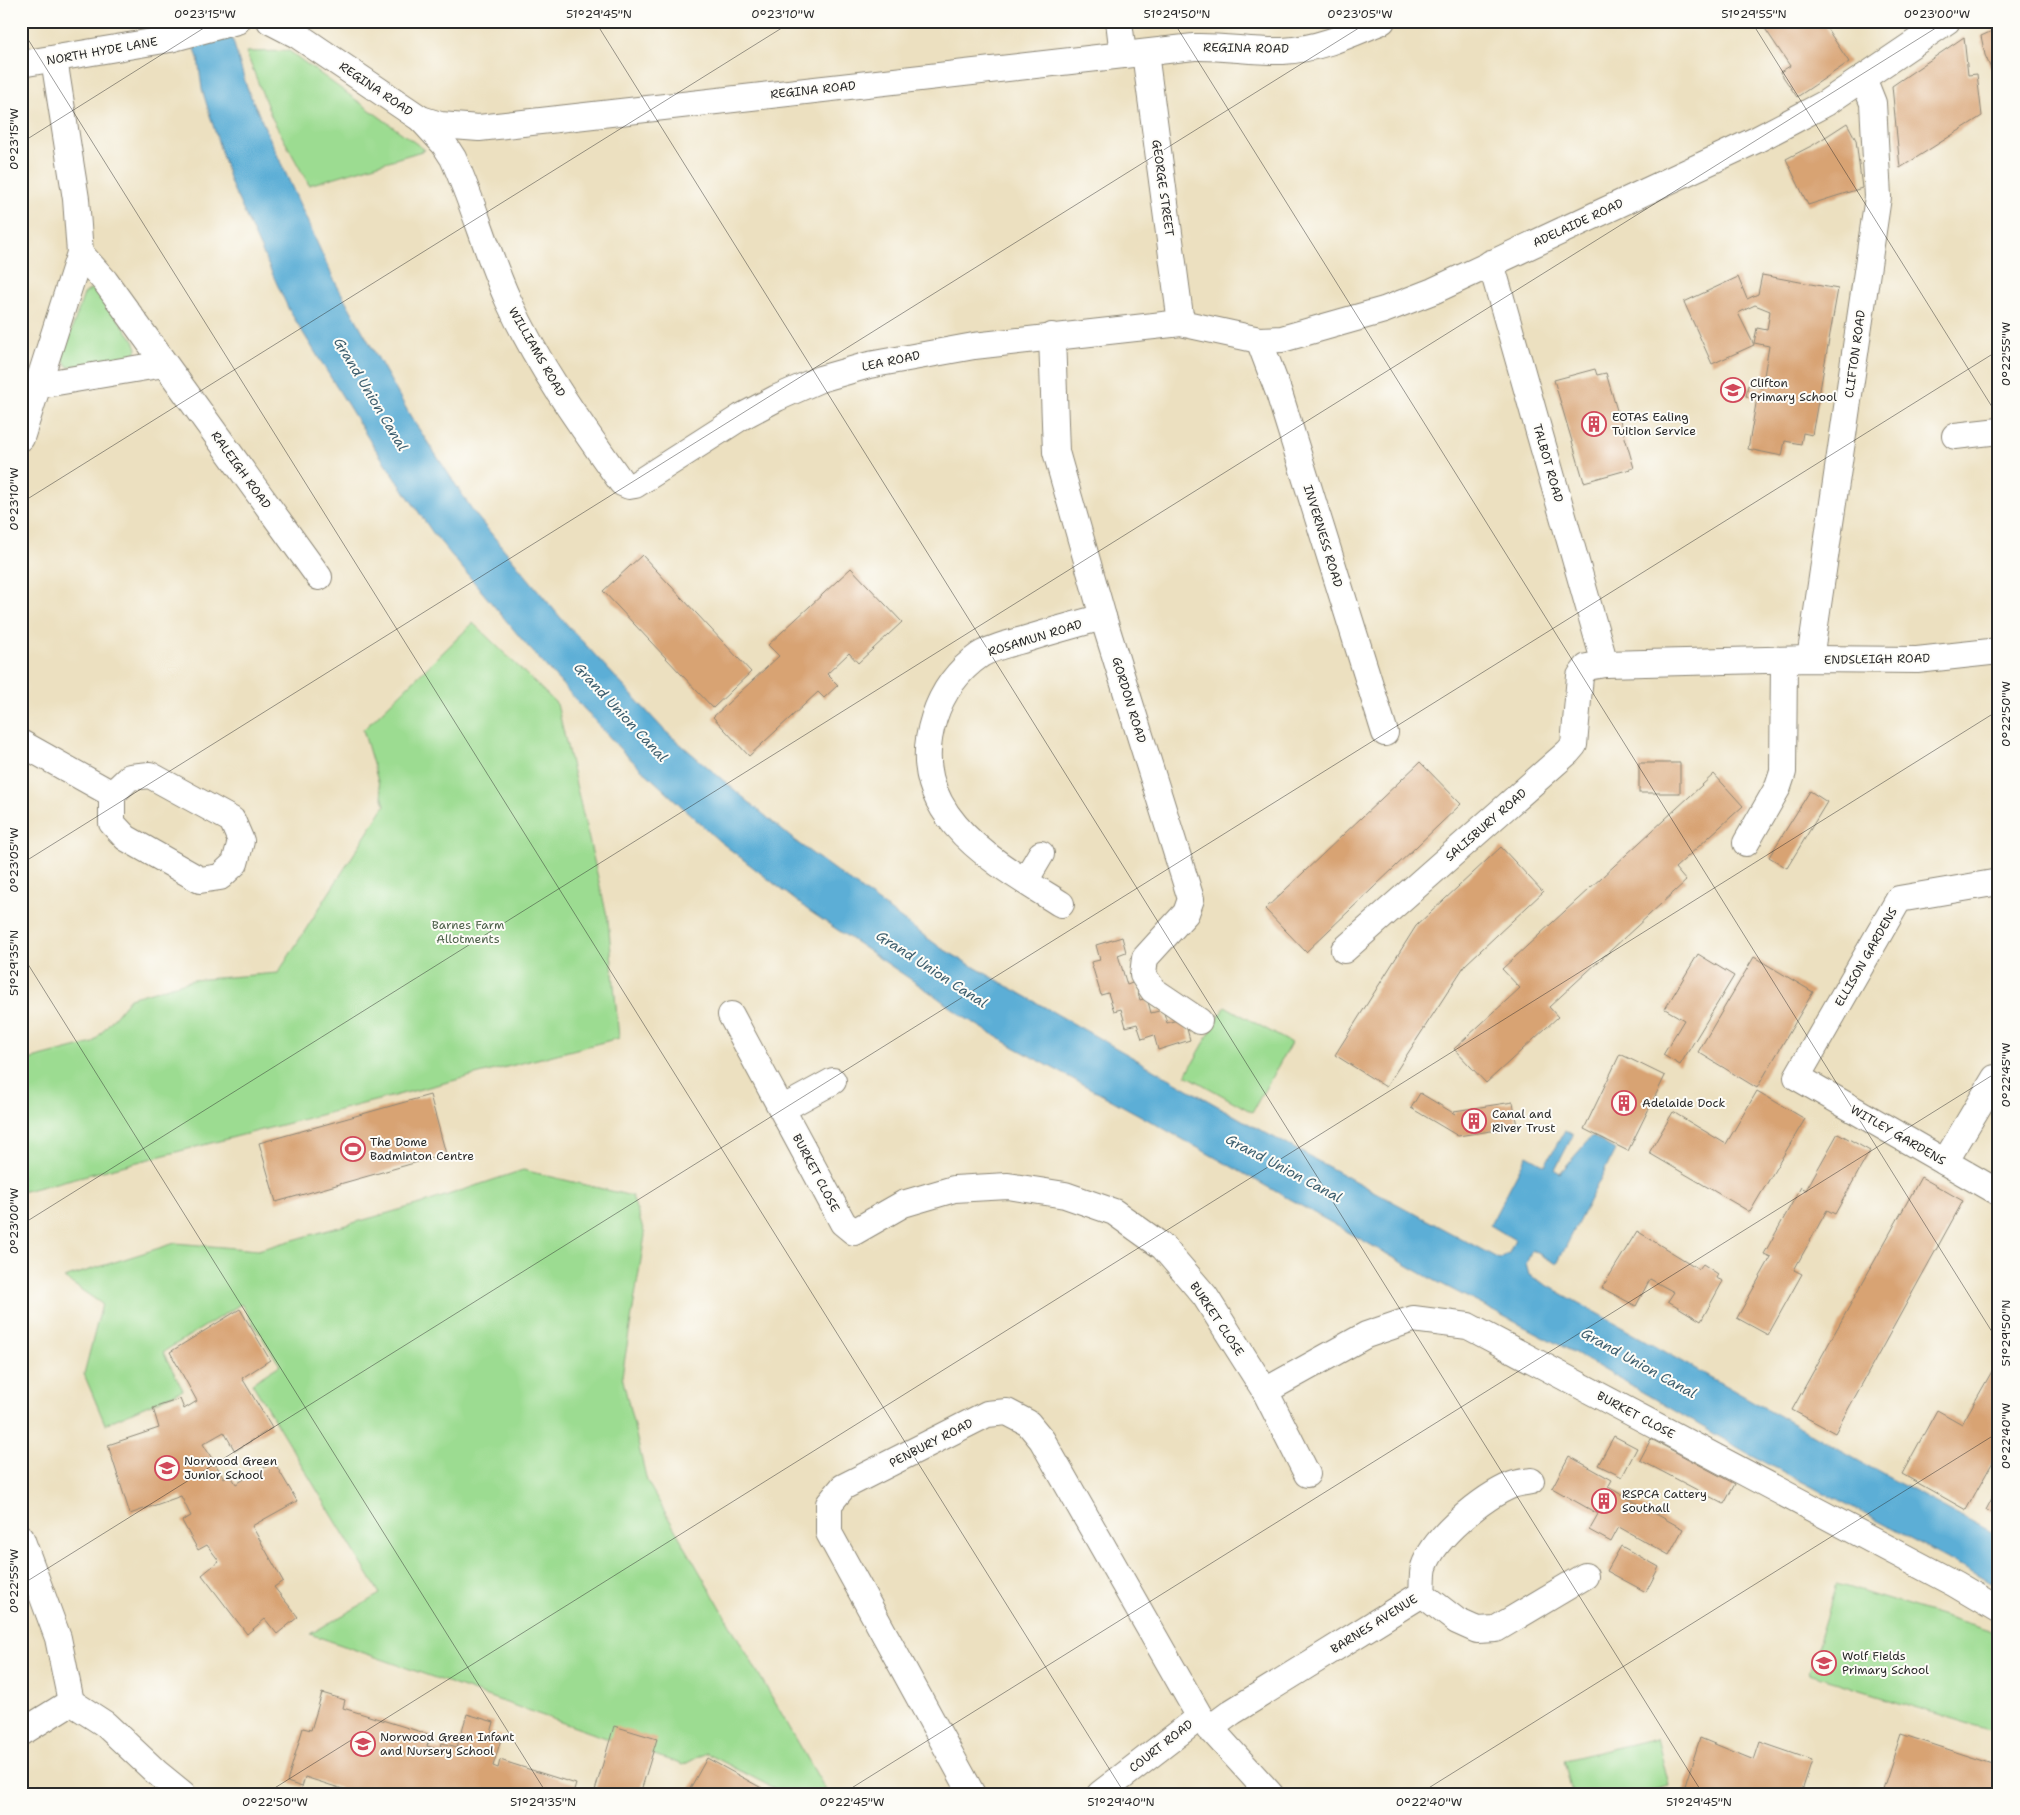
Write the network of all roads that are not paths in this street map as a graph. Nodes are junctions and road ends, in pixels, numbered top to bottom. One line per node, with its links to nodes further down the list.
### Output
1 (236, 21): 7 (street, NORTH HYDE LANE)
2 (270, 21): 10 (street, REGINA ROAD)
3 (1119, 21): 6 (street, GEORGE STREET)
4 (1382, 21): 6 (street, REGINA ROAD)
5 (1947, 21): 9 (street, ADELAIDE ROAD)
6 (1134, 54): 11 (street, REGINA ROAD); 15 (street, GEORGE STREET)
7 (54, 59): 8 (street, NORTH HYDE LANE); 13 (street)
8 (21, 64)
9 (1864, 78): 14 (street, ADELAIDE ROAD); 27 (street, CLIFTON ROAD)
10 (421, 119): 11 (street, REGINA ROAD); 12 (street, WILLIAMS ROAD)
11 (499, 126): 12 (street)
12 (460, 174): 23 (street, WILLIAMS ROAD)
13 (80, 253): 18 (street, RALEIGH ROAD); 19 (street)
14 (1491, 263): 17 (street, ADELAIDE ROAD); 29 (street, TALBOT ROAD)
15 (1180, 324): 16 (street, LEA ROAD); 17 (street, ADELAIDE ROAD)
16 (1052, 336): 23 (street, LEA ROAD); 25 (street, GORDON ROAD)
17 (1259, 340): 31 (street, INVERNESS ROAD)
18 (164, 364): 19 (street); 24 (street, RALEIGH ROAD)
19 (39, 385): 22 (street)
20 (1999, 431): 21 (street)
21 (1955, 436)
22 (21, 438)
23 (629, 486)
24 (319, 577)
25 (1103, 617): 36 (street, ROSAMUN ROAD); 41 (street, GORDON ROAD)
26 (1999, 651): 27 (street, ENDSLEIGH ROAD)
27 (1810, 659): 28 (street, ENDSLEIGH ROAD)
28 (1772, 661): 29 (street, ENDSLEIGH ROAD); 34 (street)
29 (1605, 664): 30 (street, ENDSLEIGH ROAD)
30 (1580, 676): 39 (street, SALISBURY ROAD)
31 (1385, 733)
32 (21, 743): 33 (street)
33 (112, 794): 33 (street)
34 (1746, 842)
35 (1041, 854): 36 (street)
36 (1025, 881): 38 (street, ROSAMUN ROAD)
37 (1999, 882): 42 (street, ELLISON GARDENS)
38 (1061, 904)
39 (1344, 950)
40 (731, 1015): 45 (street, BURKET CLOSE)
41 (1199, 1021)
42 (1797, 1077): 46 (street, WITLEY GARDENS)
43 (1999, 1078): 46 (street)
44 (833, 1081): 45 (street)
45 (782, 1109): 48 (street, BURKET CLOSE)
46 (1945, 1162): 47 (street, WITLEY GARDENS)
47 (1999, 1193)
48 (1266, 1392): 49 (street, BURKET CLOSE); 54 (street, BURKET CLOSE)
49 (1307, 1474)
50 (1531, 1481): 53 (street, BARNES AVENUE)
51 (21, 1538): 55 (street)
52 (1585, 1576): 53 (street)
53 (1422, 1594): 56 (street, BARNES AVENUE)
54 (1999, 1610)
55 (71, 1702): 57 (street); 58 (street)
56 (1204, 1723): 59 (street, PENBURY ROAD); 60 (street, COURT ROAD); 61 (street, PENBURY ROAD)
57 (21, 1733)
58 (183, 1794)
59 (972, 1794)
60 (1100, 1794)
61 (1270, 1794)

